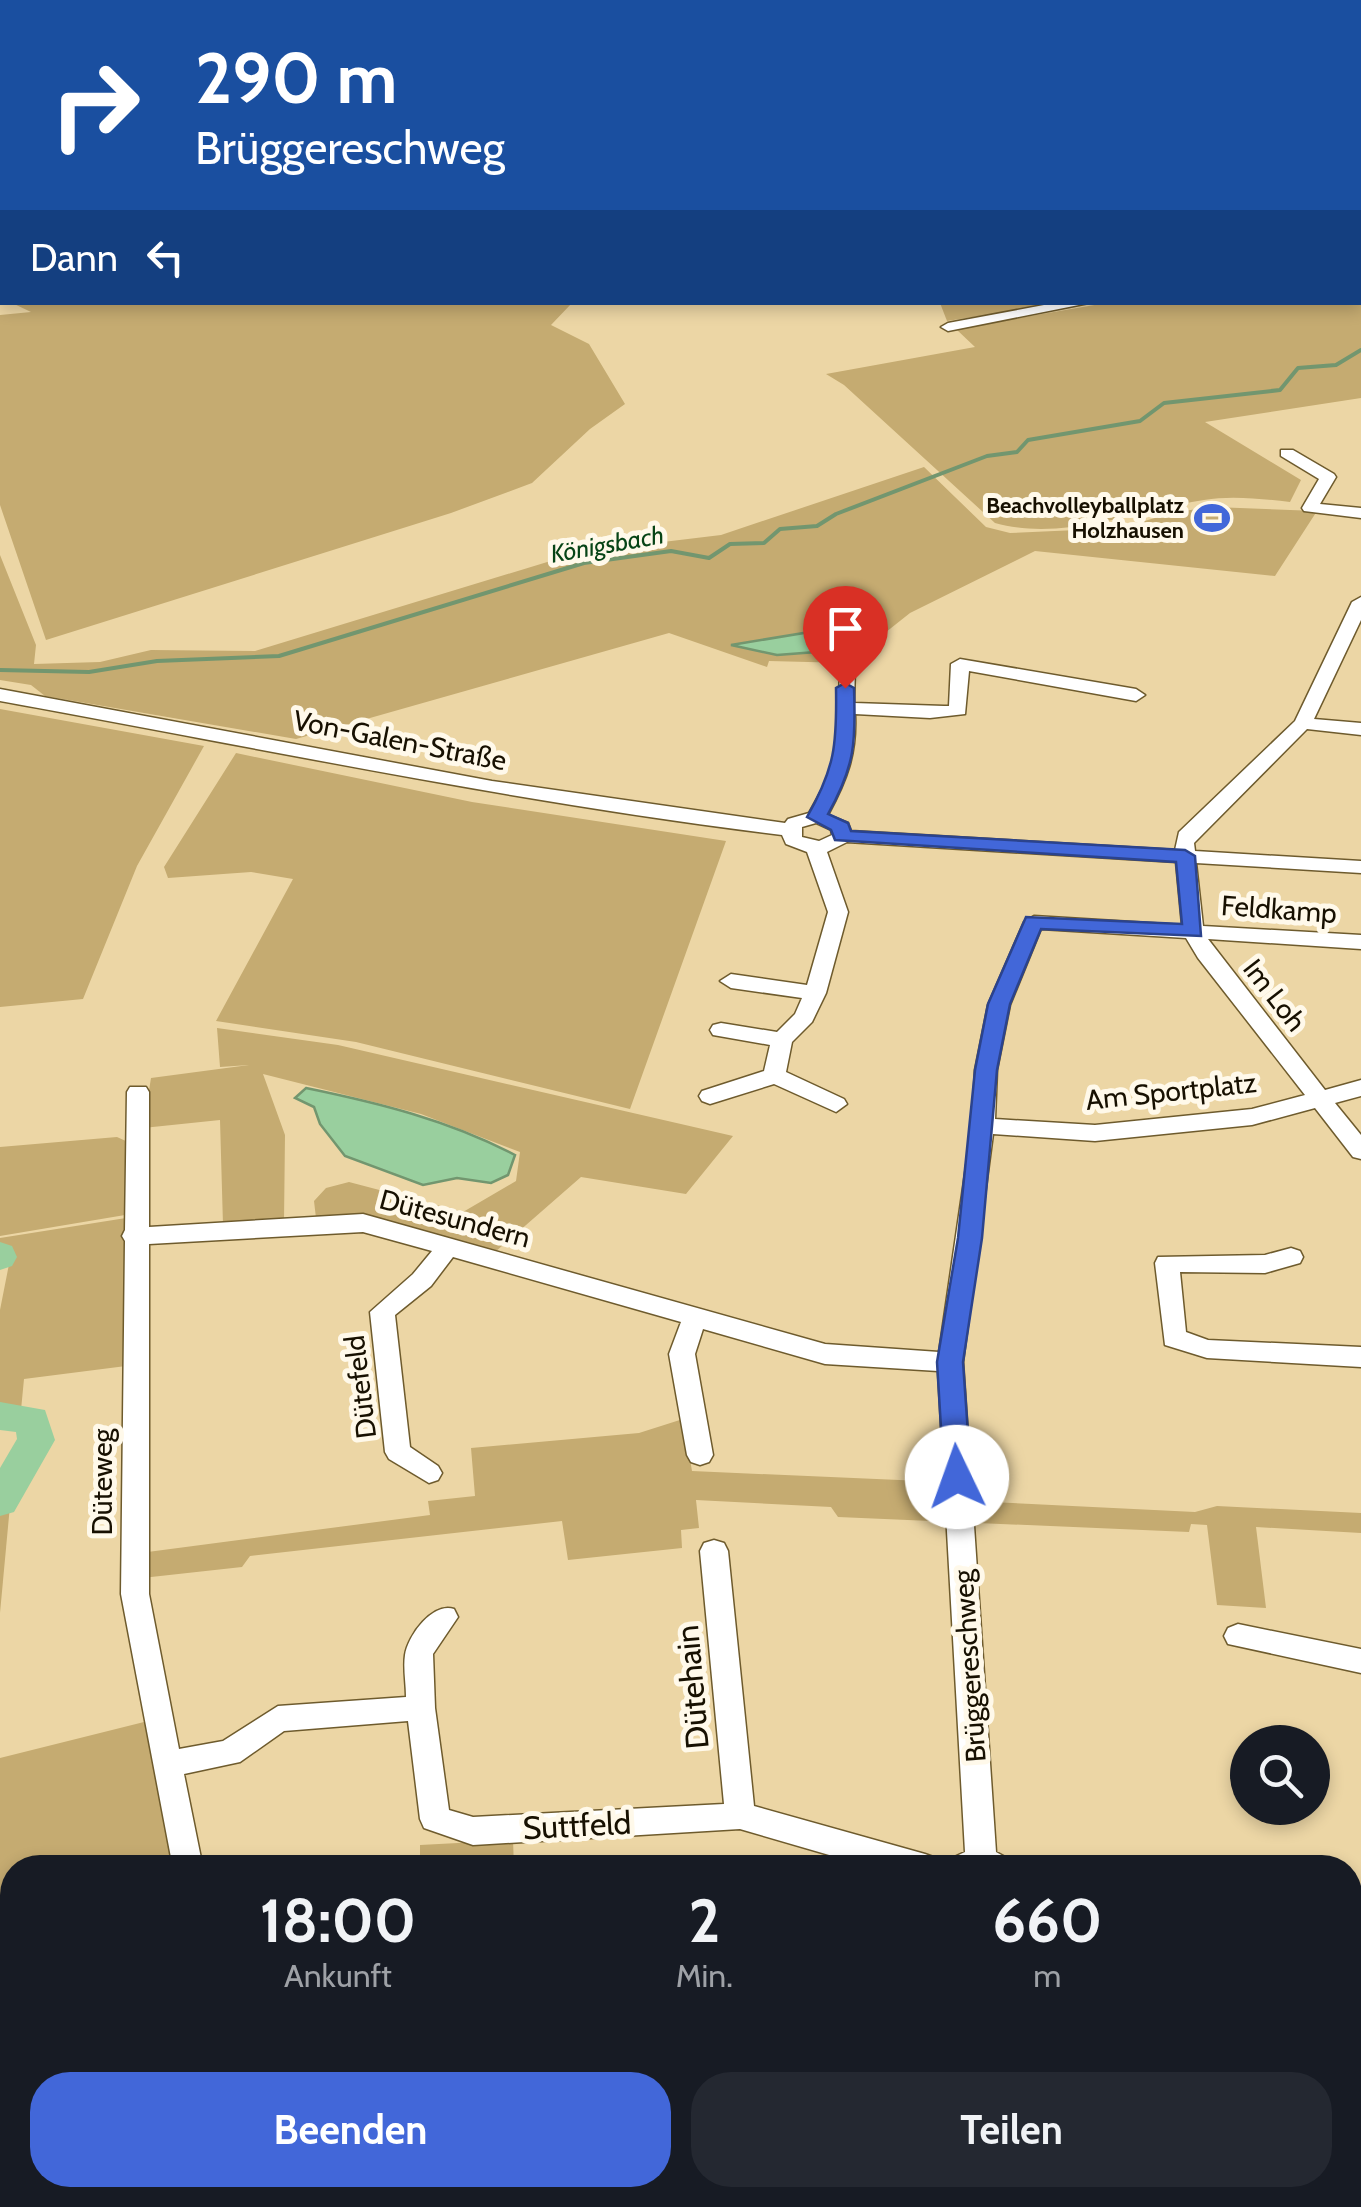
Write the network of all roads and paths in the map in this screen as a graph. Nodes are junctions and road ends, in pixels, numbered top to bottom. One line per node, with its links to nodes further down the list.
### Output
1 (1070, 305): 2 (street)
2 (948, 327)
3 (1287, 453): 4 (street)
4 (1361, 514)
5 (1359, 611): 10 (street)
6 (846, 667): 9 (street)
7 (0, 695): 13 (street, Von-Galen-Straße)
8 (1136, 695): 9 (street)
9 (844, 710): 12 (street)
10 (1303, 723): 11 (street); 16 (street)
11 (1361, 729)
12 (817, 817): 13 (street); 14 (street)
13 (790, 830): 15 (street, Von-Galen-Straße)
14 (842, 836): 15 (street); 16 (street)
15 (816, 848): 21 (street)
16 (1185, 856): 17 (street); 18 (street, Im Loh)
17 (1361, 868)
18 (1193, 931): 19 (street, Feldkamp); 28 (street, Im Loh); 30 (street, Brüggereschweg)
19 (1361, 942)
20 (732, 981): 21 (street)
21 (815, 992): 23 (street)
22 (722, 1030): 23 (street)
23 (782, 1040): 24 (street)
24 (774, 1075): 27 (street); 29 (street)
25 (1361, 1088): 28 (street, Am Sportplatz)
26 (138, 1092): 32 (street, Düteweg)
27 (710, 1096)
28 (1318, 1099): 30 (street, Am Sportplatz); 31 (street, Im Loh)
29 (836, 1104)
30 (983, 1126): 37 (street, Brüggereschweg)
31 (1361, 1151)
32 (134, 1236): 33 (street, Dütesundern); 45 (street, Düteweg)
33 (448, 1246): 35 (street, Dütesundern); 39 (street, Dütefeld)
34 (1291, 1257): 36 (street)
35 (695, 1317): 37 (street, Dütesundern); 38 (street)
36 (1361, 1357)
37 (950, 1362): 49 (street, Brüggereschweg)
38 (700, 1456)
39 (429, 1474)
40 (714, 1551): 46 (street, Dütehain)
41 (444, 1617): 44 (street, Suttfeld)
42 (1238, 1636): 43 (street)
43 (1361, 1661)
44 (421, 1708): 45 (street); 46 (street, Suttfeld)
45 (166, 1764): 47 (street, Düteweg)
46 (740, 1816): 48 (street, Suttfeld)
47 (185, 1855)
48 (879, 1855)
49 (979, 1855)

